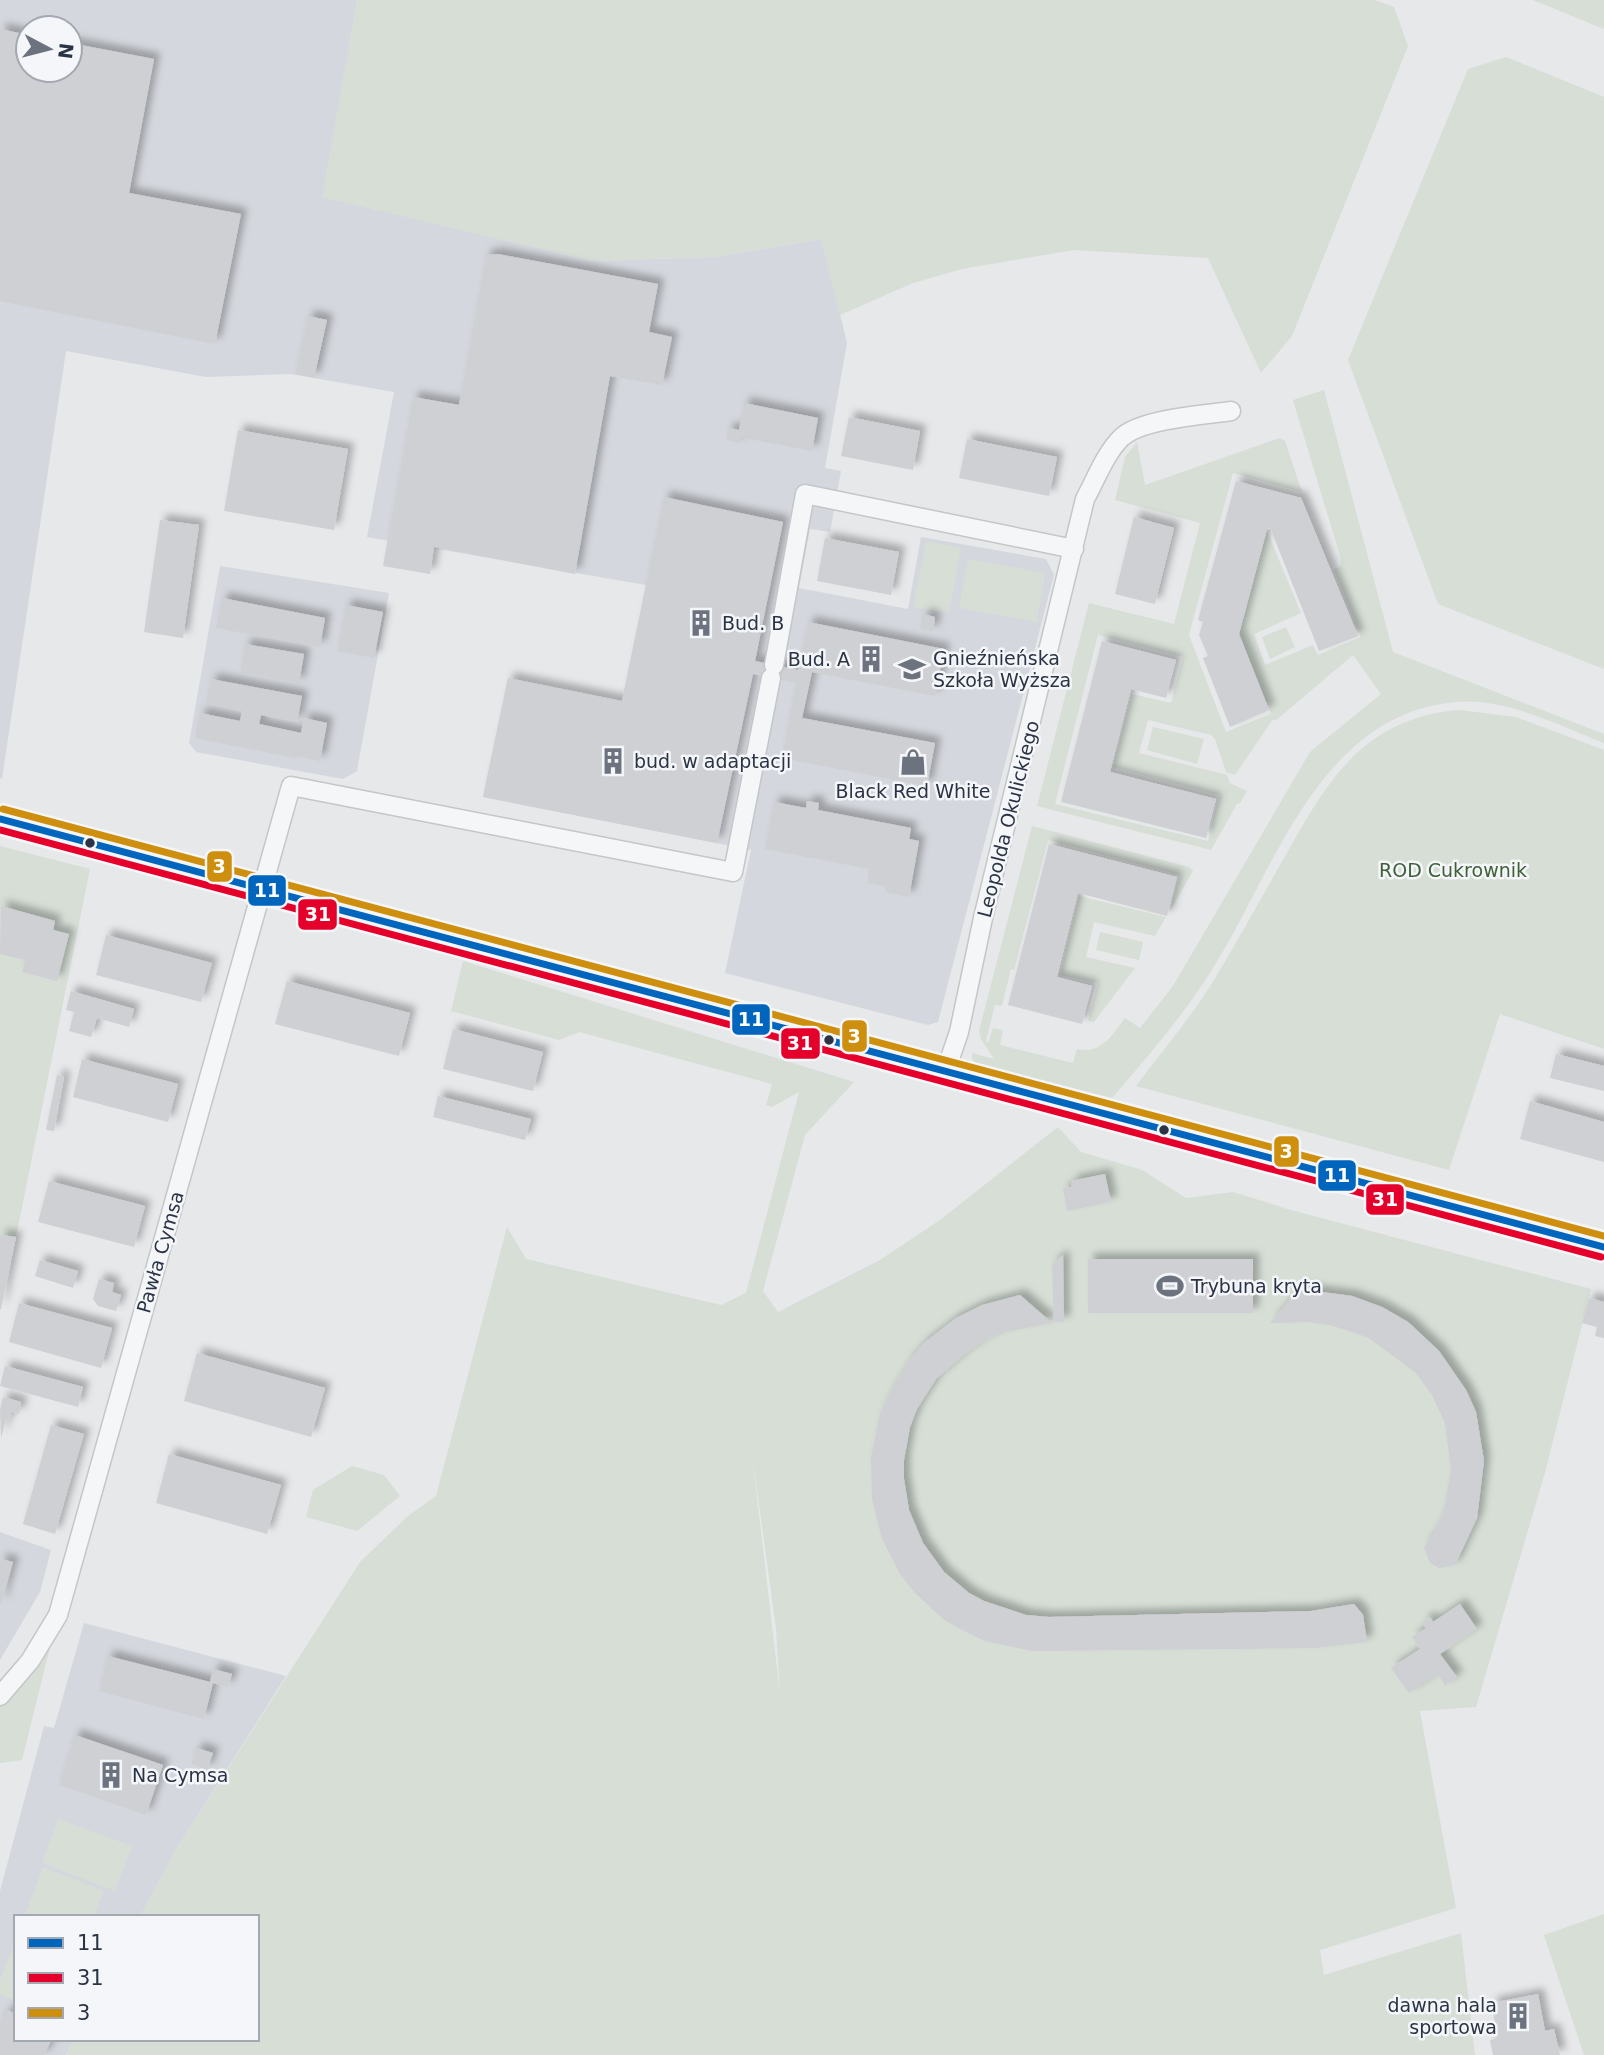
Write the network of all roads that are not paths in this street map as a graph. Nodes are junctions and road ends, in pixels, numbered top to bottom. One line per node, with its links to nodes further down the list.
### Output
1 (1231, 411): 2 (street, Leopolda Okulickiego)
2 (1074, 549): 4 (street, Pawła Cymsa); 5 (street, Leopolda Okulickiego)
3 (0, 818): 4 (street)
4 (261, 888): 5 (street); 7 (street, Pawła Cymsa)
5 (946, 1070): 6 (street)
6 (1604, 1247)
7 (0, 1696)

